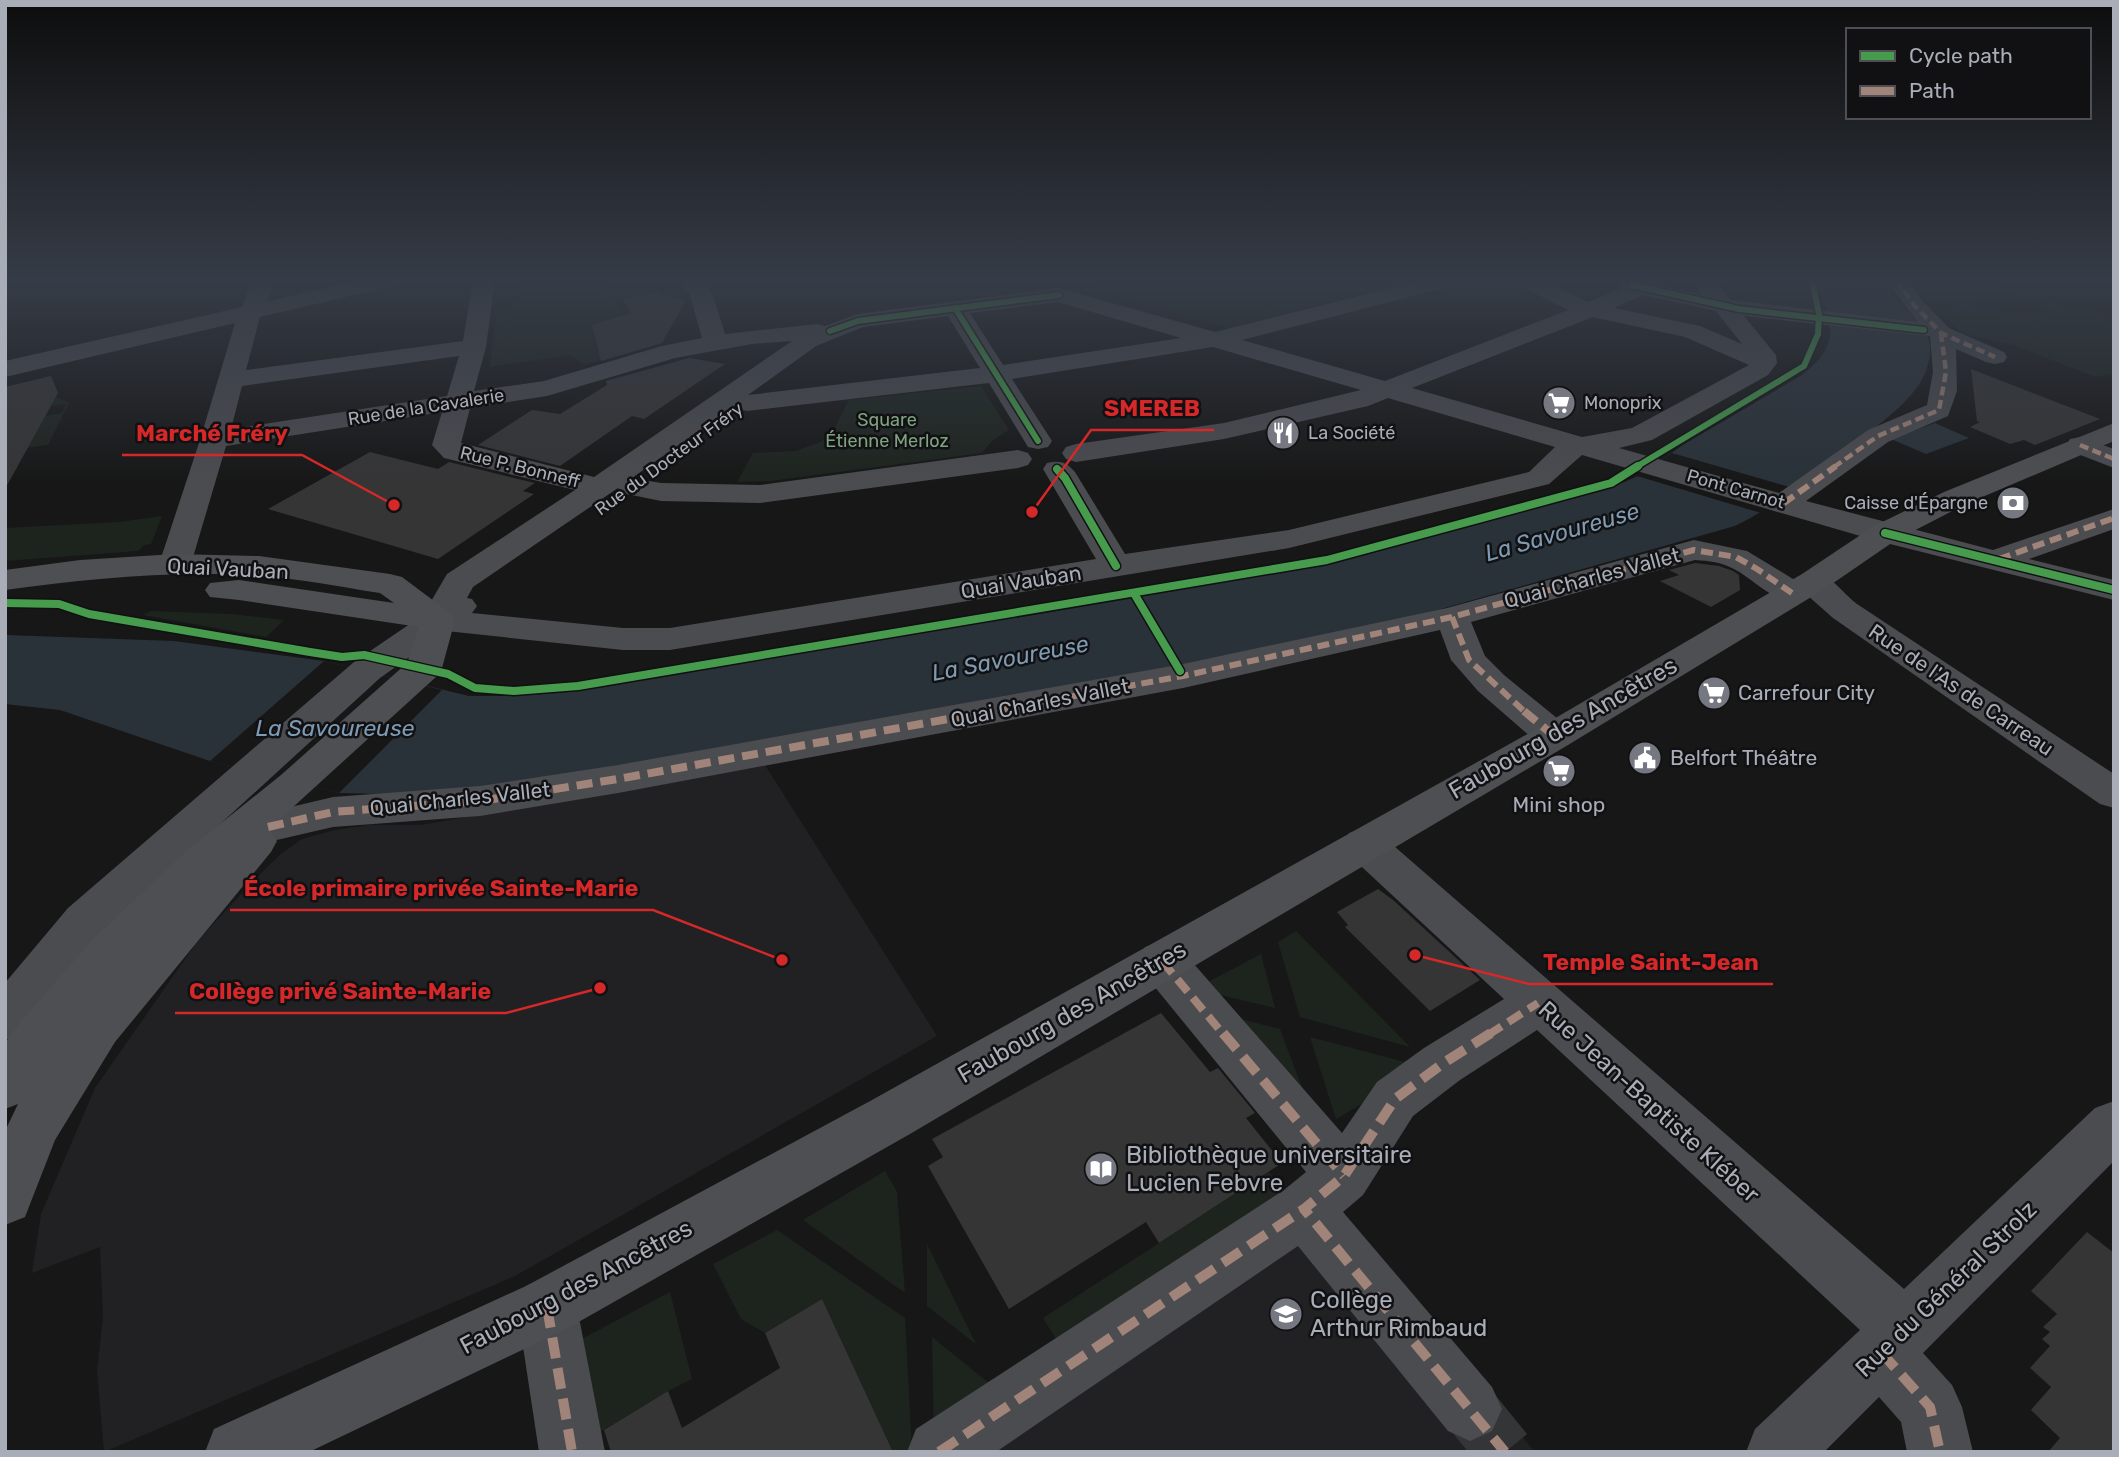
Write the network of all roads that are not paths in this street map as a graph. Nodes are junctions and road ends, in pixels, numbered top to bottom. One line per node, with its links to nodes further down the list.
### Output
1 (96, 348): 18 (street)
2 (240, 348): 20 (street)
3 (467, 348): 20 (street)
4 (474, 348): 22 (street)
5 (690, 348): 22 (street, Rue de la Cavalerie)
6 (795, 348): 31 (street, Rue du Docteur Fréry)
7 (821, 348): 23 (street, Rue du Docteur Fréry)
8 (980, 348): 19 (street)
9 (1161, 348): 19 (street)
10 (1249, 348): 21 (street, Pont Carnot)
11 (1495, 348): 21 (street)
12 (1730, 348): 17 (street)
13 (1759, 348): 17 (street)
14 (1941, 348): 33 (street)
15 (1972, 348): 16 (street)
16 (1995, 357)
17 (1764, 363): 26 (street)
18 (5, 369)
19 (996, 374): 23 (street); 28 (street)
20 (231, 380): 25 (street)
21 (1392, 389): 26 (street, Pont Carnot); 30 (street)
22 (460, 402): 25 (street, Rue de la Cavalerie); 31 (street, Rue P. Bonneff)
23 (747, 403): 32 (street, Rue du Docteur Fréry)
24 (2114, 431): 27 (main road, Faubourg des Ancêtres)
25 (214, 440): 37 (street)
26 (1587, 445): 33 (street, Pont Carnot); 38 (street, Quai Vauban)
27 (2080, 445): 29 (street); 35 (main road, Faubourg des Ancêtres)
28 (1028, 450): 30 (street); 32 (street)
29 (2114, 459)
30 (1066, 461): 38 (street)
31 (598, 486): 43 (street, Rue du Docteur Fréry)
32 (632, 487): 43 (street, Rue du Docteur Fréry)
33 (1784, 503): 35 (street, Pont Carnot)
34 (2114, 518): 36 (street)
35 (1885, 533): 36 (street, Pont Carnot); 40 (main road, Faubourg des Ancêtres)
36 (1994, 561): 41 (street, Pont Carnot)
37 (175, 564): 39 (main road, Quai Vauban); 43 (main road, Quai Vauban)
38 (1116, 566): 43 (street, Quai Vauban)
39 (5, 582): 43 (main road, Quai Vauban)
40 (1803, 587): 42 (street, Quai Charles Vallet); 44 (main road, Faubourg des Ancêtres); 46 (street, Rue de l'As de Carreau)
41 (2114, 590)
42 (1451, 617): 44 (street); 47 (street, Quai Charles Vallet)
43 (438, 620): 45 (street); 45 (main road)
44 (1554, 736): 48 (main road, Faubourg des Ancêtres)
45 (273, 778): 47 (main road); 51 (street); 52 (main road)
46 (2114, 794)
47 (268, 827): 55 (main road)
48 (1364, 844): 49 (main road, Faubourg des Ancêtres); 50 (street, Rue Jean-Baptiste Kléber)
49 (1162, 961): 54 (street); 56 (main road, Faubourg des Ancêtres)
50 (1538, 1003): 54 (street); 57 (street, Rue Jean-Baptiste Kléber)
51 (5, 1019)
52 (5, 1086)
53 (2114, 1125): 57 (street, Rue du Général Strolz)
54 (1324, 1192): 58 (street); 61 (street)
55 (5, 1198)
56 (547, 1307): 59 (main road, Faubourg des Ancêtres); 60 (street)
57 (1893, 1340): 62 (street, Rue du Général Strolz); 63 (street, Rue Jean-Baptiste Kléber)
58 (1470, 1409)
59 (237, 1452)
60 (572, 1452)
61 (939, 1452)
62 (1778, 1452)
63 (1940, 1452)

